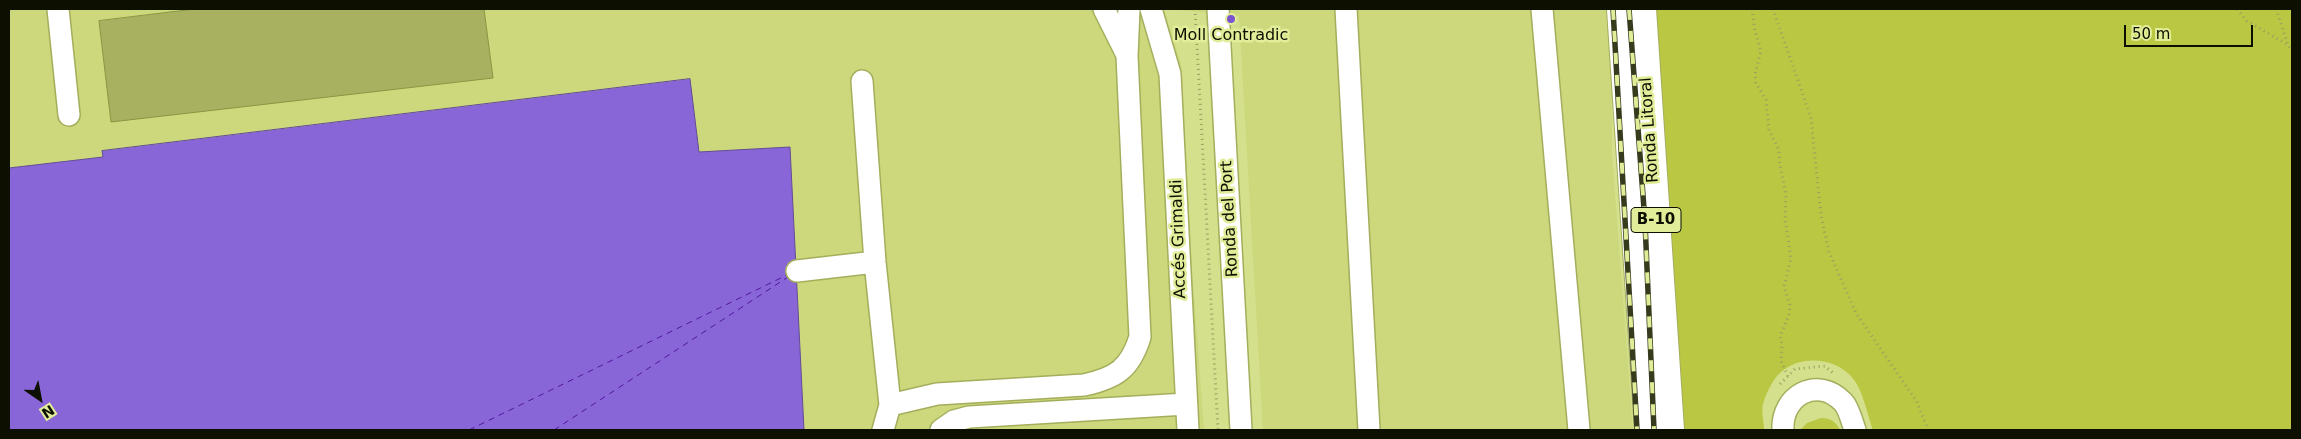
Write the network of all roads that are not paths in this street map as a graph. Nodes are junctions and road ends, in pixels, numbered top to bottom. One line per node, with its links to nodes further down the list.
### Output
1 (58, 9): 13 (street)
2 (1104, 9): 11 (street)
3 (1118, 9): 11 (street)
4 (1129, 9): 11 (street)
5 (1151, 9): 17 (street, Accés Grimaldi)
6 (1218, 9): 21 (street, Ronda del Port)
7 (1346, 9): 22 (street)
8 (1542, 9): 23 (street)
9 (1621, 9): 24 (highway, Ronda Litoral / B-10)
10 (1642, 9): 25 (highway, Ronda Litoral / B-10)
11 (1127, 56): 16 (street)
12 (862, 81): 14 (street)
13 (70, 115)
14 (875, 262): 15 (street); 16 (street)
15 (797, 271)
16 (890, 404): 18 (street)
17 (1186, 404): 19 (street); 20 (street, Accés Grimaldi)
18 (883, 430)
19 (941, 430)
20 (1188, 430)
21 (1241, 430)
22 (1369, 430)
23 (1579, 430)
24 (1649, 430)
25 (1670, 430)
26 (1783, 430): 27 (street)
27 (1855, 430)

